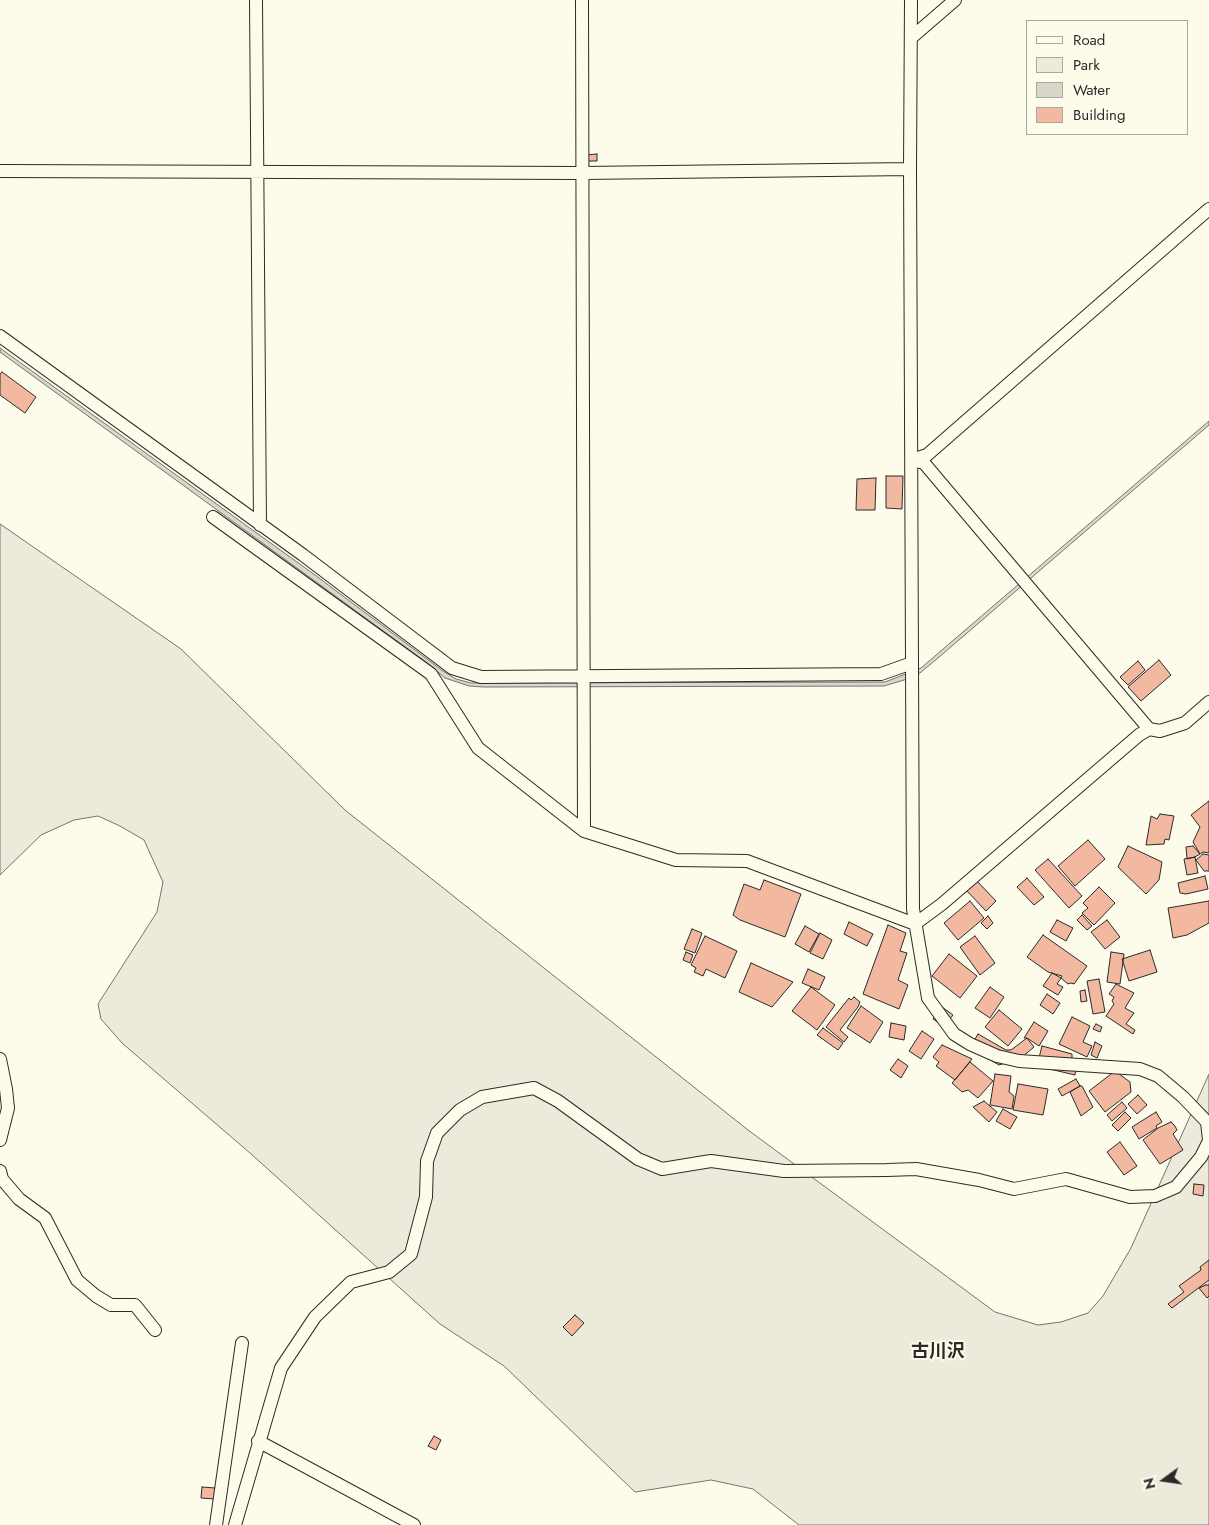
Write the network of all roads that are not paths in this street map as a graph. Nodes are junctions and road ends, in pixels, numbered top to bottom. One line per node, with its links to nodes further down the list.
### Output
1 (256, 0): 8 (street)
2 (582, 0): 9 (street)
3 (910, 0): 5 (street)
4 (955, 0): 5 (street)
5 (911, 38): 6 (street)
6 (910, 169): 9 (street); 12 (street)
7 (0, 171): 8 (street)
8 (258, 172): 9 (street); 14 (street)
9 (583, 173): 16 (street)
10 (1209, 209): 12 (street)
11 (0, 336): 14 (street)
12 (912, 460): 15 (street); 18 (street)
13 (213, 517): 19 (street)
14 (260, 525): 16 (street)
15 (912, 663): 16 (street); 20 (street)
16 (584, 676): 19 (street)
17 (1209, 702): 18 (street)
18 (1149, 729): 20 (street)
19 (584, 831): 20 (street)
20 (915, 924): 23 (street)
21 (0, 1059): 22 (street)
22 (0, 1140)
23 (1209, 1140): 27 (street)
24 (0, 1170): 25 (street)
25 (155, 1330)
26 (242, 1343): 29 (street)
27 (258, 1441): 28 (street); 30 (street)
28 (400, 1522): 31 (street)
29 (216, 1525)
30 (235, 1525)
31 (414, 1525)

